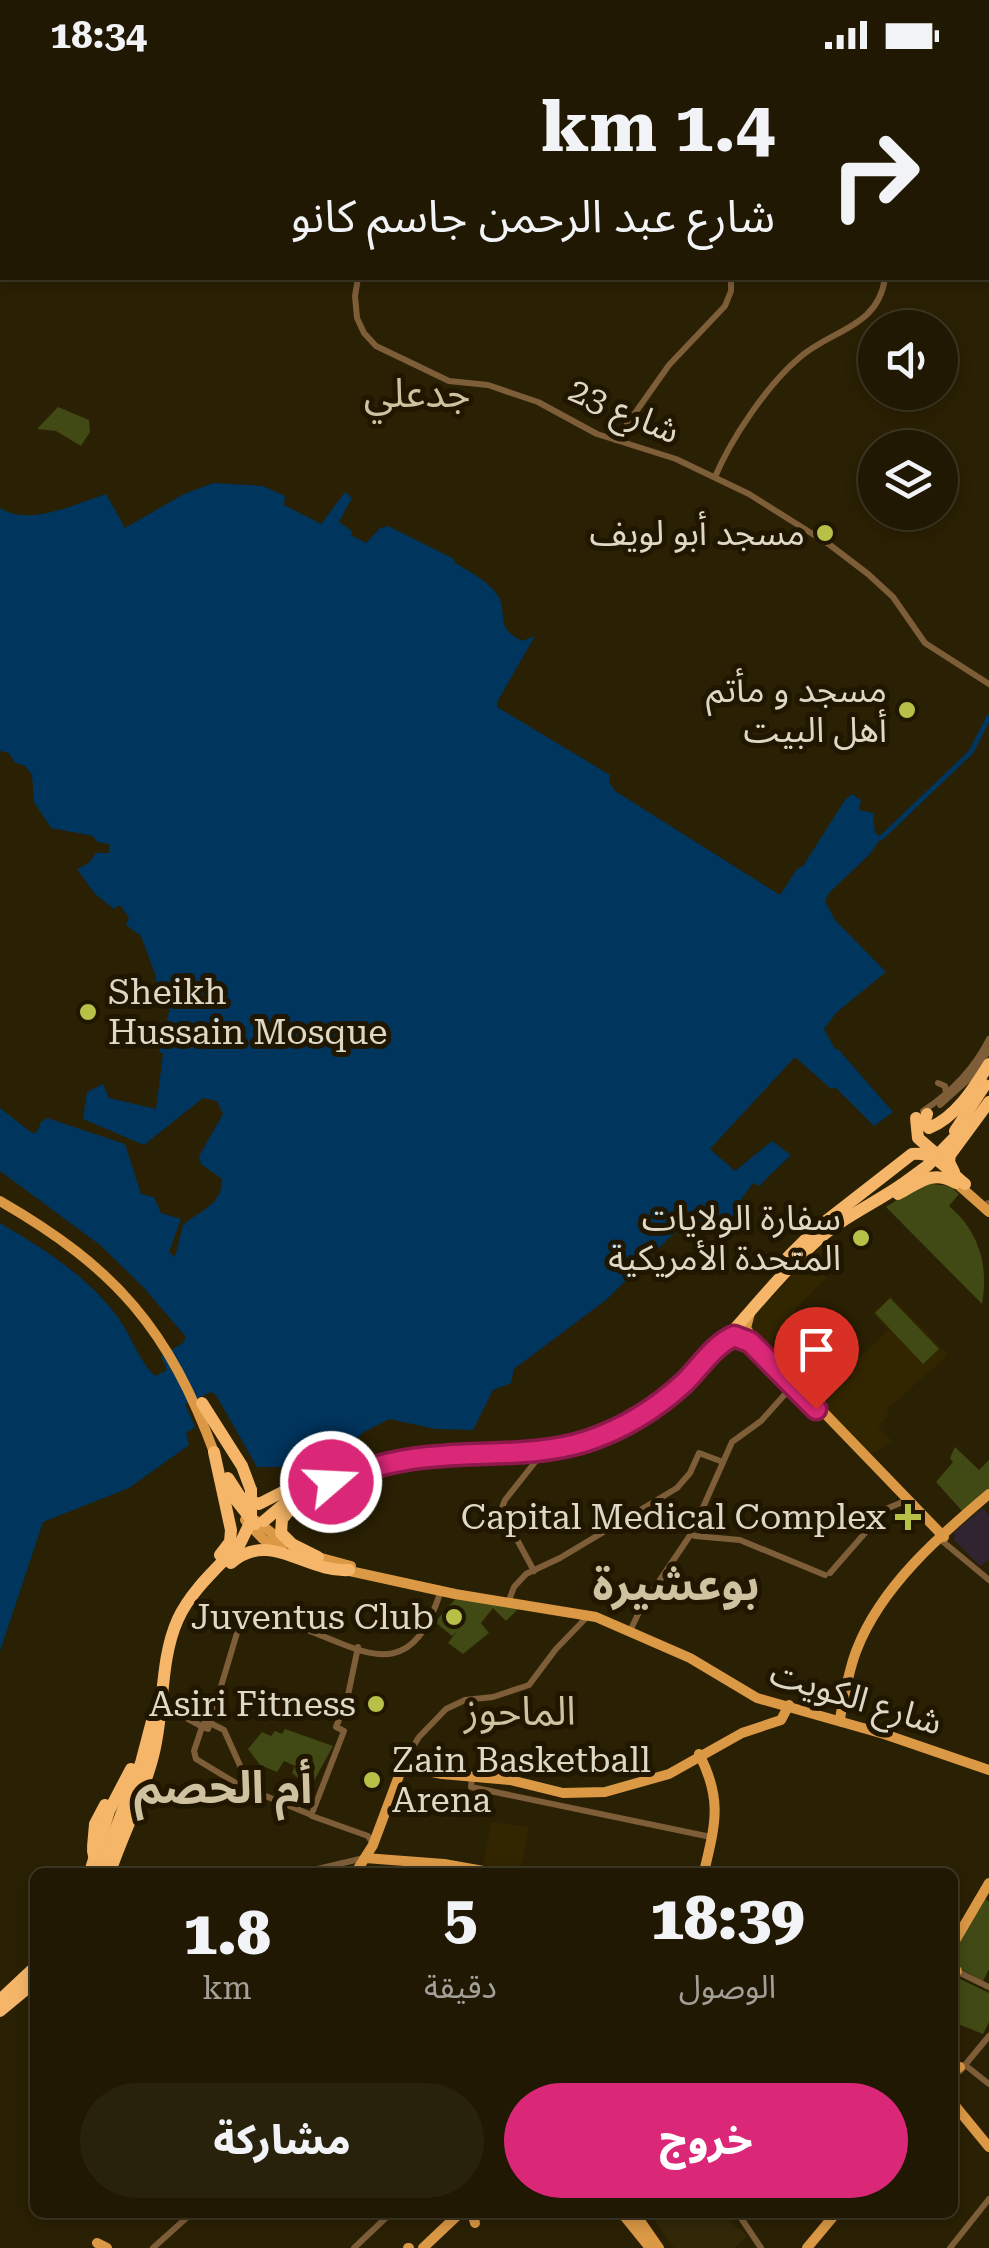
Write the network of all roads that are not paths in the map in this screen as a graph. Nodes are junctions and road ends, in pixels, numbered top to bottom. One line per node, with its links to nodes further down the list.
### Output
1 (358, 280): 4 (street, شارع 23)
2 (731, 280): 4 (street)
3 (884, 280): 5 (street)
4 (618, 441): 5 (street, شارع 23)
5 (715, 478): 6 (street, شارع 23)
6 (862, 570): 7 (street, شارع 23); 9 (street, شارع 23)
7 (893, 597): 8 (street, شارع 23); 8 (street)
8 (903, 610): 9 (street, شارع 23)
9 (989, 686)
10 (989, 1040): 12 (street)
11 (989, 1050): 17 (street)
12 (984, 1061): 17 (highway); 17 (street)
13 (989, 1079): 20 (highway)
14 (938, 1083): 17 (street)
15 (989, 1089): 20 (highway)
16 (989, 1102): 19 (highway)
17 (948, 1106): 18 (street); 18 (highway); 19 (highway); 21 (highway)
18 (919, 1121): 21 (highway); 22 (highway)
19 (972, 1125): 20 (highway)
20 (958, 1134): 21 (highway); 23 (highway); 25 (highway, bridge)
21 (933, 1155): 22 (highway); 23 (highway); 24 (highway)
22 (902, 1160): 25 (highway)
23 (959, 1180): 24 (highway); 27 (main road); 28 (main road)
24 (920, 1182): 25 (highway)
25 (896, 1184): 29 (highway); 38 (highway)
26 (0, 1198): 32 (main road)
27 (989, 1203)
28 (989, 1212)
29 (756, 1304): 30 (highway); 31 (main road)
30 (720, 1344): 31 (main road); 33 (highway)
31 (791, 1387): 36 (street); 37 (main road); 37 (main road)
32 (199, 1404): 34 (main road); 40 (main road); 51 (highway, bridge)
33 (549, 1449): 35 (highway); 39 (street)
34 (214, 1452): 40 (main road); 47 (highway)
35 (524, 1452): 38 (highway); 39 (street)
36 (723, 1462): 45 (street); 49 (street)
37 (880, 1464): 43 (main road); 46 (main road)
38 (364, 1465): 41 (highway); 44 (highway)
39 (530, 1467): 49 (street)
40 (228, 1484): 41 (highway); 44 (highway)
41 (306, 1487): 44 (highway); 48 (highway)
42 (989, 1497): 46 (main road)
43 (894, 1504): 45 (street); 46 (main road)
44 (253, 1527): 47 (highway); 48 (highway); 50 (main road); 61 (highway)
45 (695, 1533): 60 (street)
46 (941, 1537): 52 (street); 53 (main road); 67 (main road)
47 (220, 1554): 61 (highway)
48 (318, 1557): 54 (main road, شارع الكويت)
49 (533, 1568): 55 (street); 55 (street)
50 (348, 1570): 51 (highway); 54 (main road)
51 (218, 1574): 61 (highway)
52 (987, 1575)
53 (907, 1578): 56 (main road); 56 (main road)
54 (439, 1593): 55 (main road, شارع الكويت); 55 (main road, شارع الكويت); 62 (street)
55 (511, 1598): 57 (main road, شارع الكويت); 60 (main road, شارع الكويت)
56 (893, 1598): 67 (main road)
57 (572, 1612): 58 (main road, شارع الكويت); 59 (street)
58 (591, 1616): 59 (street); 60 (main road, شارع الكويت)
59 (577, 1626): 71 (street)
60 (634, 1628): 64 (main road, شارع الكويت); 64 (main road, شارع الكويت)
61 (169, 1637): 63 (highway); 66 (highway)
62 (358, 1647): 68 (street); 78 (street)
63 (162, 1702): 69 (highway); 84 (highway)
64 (787, 1710): 67 (main road, شارع الكويت); 70 (main road)
65 (179, 1714): 68 (street); 69 (highway)
66 (153, 1715): 72 (highway); 85 (highway)
67 (840, 1717): 73 (main road, شارع الكويت)
68 (206, 1725): 74 (street); 74 (street)
69 (156, 1747): 86 (highway)
70 (698, 1756): 76 (main road); 77 (main road); 77 (main road)
71 (407, 1764): 75 (main road); 76 (main road); 80 (main road)
72 (132, 1766): 82 (highway, bridge); 83 (highway)
73 (989, 1769)
74 (242, 1781): 78 (street)
75 (471, 1782): 76 (main road); 79 (street)
76 (557, 1789)
77 (718, 1803): 79 (main road)
78 (312, 1813): 80 (street)
79 (712, 1837): 91 (main road)
80 (363, 1859): 81 (main road); 81 (main road); 87 (street); 88 (street)
81 (387, 1860): 89 (main road); 90 (main road)
82 (99, 1868)
83 (100, 1868)
84 (101, 1868)
85 (101, 1868)
86 (102, 1868)
87 (323, 1868)
88 (333, 1868)
89 (438, 1868)
90 (460, 1868)
91 (705, 1868)
92 (989, 1879): 93 (main road); 94 (main road)
93 (958, 1928)
94 (958, 1935)
95 (958, 1972): 99 (street)
96 (30, 1973): 101 (highway)
97 (958, 1973): 99 (street)
98 (30, 1983): 101 (highway)
99 (987, 1987)
100 (30, 1993): 101 (highway)
101 (0, 2008)
102 (989, 2036): 103 (street)
103 (961, 2069): 104 (street)
104 (989, 2084)
105 (958, 2111): 106 (main road)
106 (989, 2150)
107 (989, 2200): 124 (street)
108 (186, 2218): 118 (street)
109 (386, 2218): 119 (street)
110 (463, 2218): 115 (main road)
111 (634, 2218): 120 (main road)
112 (635, 2218): 121 (main road)
113 (741, 2218): 122 (street)
114 (834, 2218): 123 (main road)
115 (425, 2247)
116 (99, 2248): 117 (main road)
117 (107, 2248)
118 (153, 2248)
119 (354, 2248)
120 (651, 2248)
121 (660, 2248)
122 (761, 2248)
123 (809, 2248)
124 (951, 2248)

